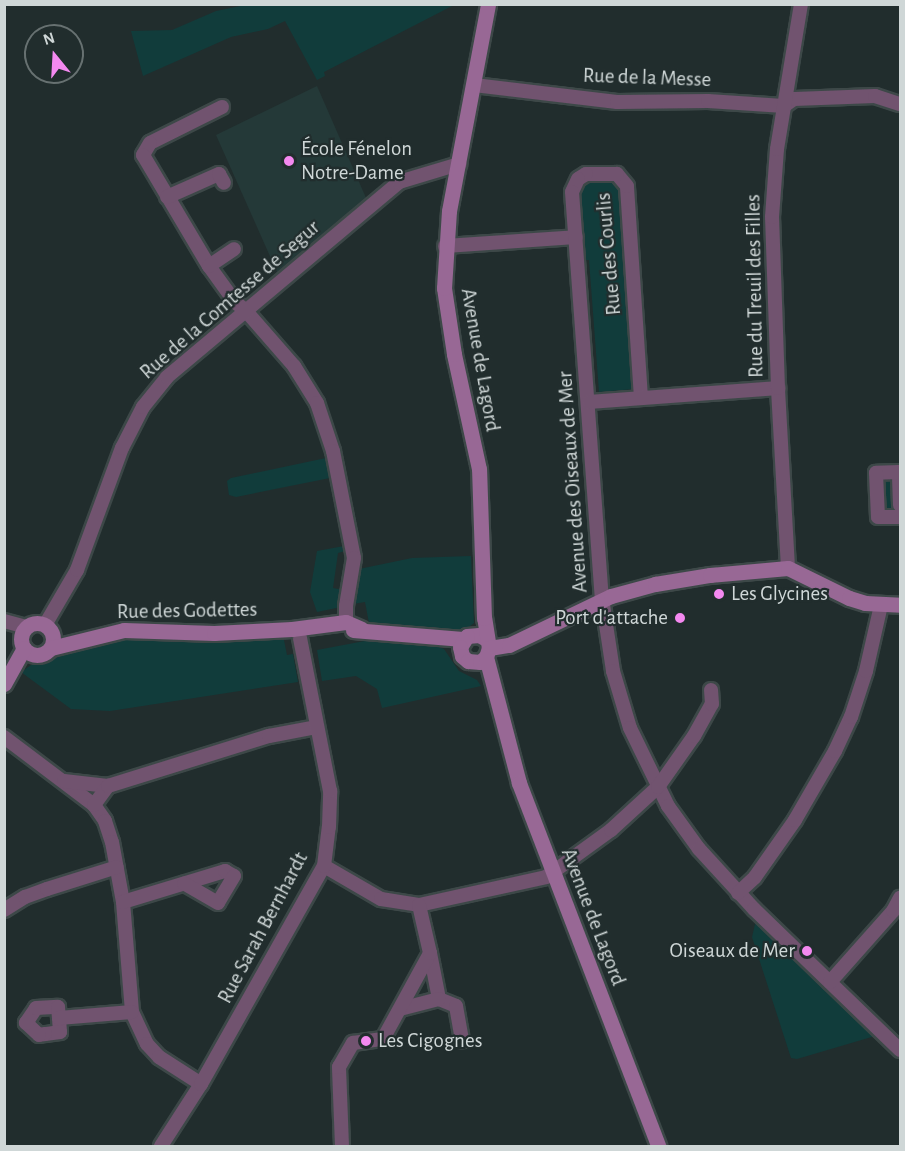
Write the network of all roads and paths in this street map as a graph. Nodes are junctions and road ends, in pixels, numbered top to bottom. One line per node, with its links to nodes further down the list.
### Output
1 (488, 4): 3 (street, Avenue de Lagord)
2 (801, 4): 5 (street, Rue du Treuil des Filles)
3 (474, 85): 5 (street, Rue de la Messe); 7 (street, Avenue de Lagord)
4 (900, 104): 5 (street, Rue de la Messe)
5 (784, 106): 15 (street, Rue du Treuil des Filles)
6 (222, 107): 9 (street)
7 (459, 164): 11 (street, Avenue de Lagord); 14 (street, Rue de la Comtesse de Segur)
8 (224, 183): 9 (street)
9 (167, 197): 13 (street)
10 (576, 237): 11 (street); 16 (street, Rue des Courlis); 17 (street, Avenue des Oiseaux de Mer)
11 (445, 246): 30 (street, Avenue de Lagord)
12 (234, 249): 13 (street)
13 (209, 266): 14 (street)
14 (246, 311): 25 (street); 29 (street, Rue de la Comtesse de Segur)
15 (778, 388): 16 (street); 20 (street, Rue du Treuil des Filles)
16 (641, 398): 17 (street)
17 (589, 402): 21 (street, Avenue des Oiseaux de Mer)
18 (900, 505): 19 (street)
19 (900, 517)
20 (788, 568): 21 (street); 22 (street)
21 (602, 600): 30 (street); 38 (street, Avenue des Oiseaux de Mer)
22 (881, 605): 23 (street); 44 (street)
23 (900, 605)
24 (4, 621): 26 (street)
25 (346, 622): 27 (street); 28 (street)
26 (26, 627): 29 (street); 31 (street)
27 (362, 629): 28 (street); 30 (street)
28 (296, 634): 29 (street, Rue des Godettes); 34 (street, Rue Sarah Bernhardt)
29 (49, 636): 31 (street)
30 (476, 647): 42 (street, Avenue de Lagord)
31 (28, 651): 32 (street)
32 (6, 682)
33 (711, 690): 38 (street)
34 (317, 727): 37 (street); 40 (street, Rue Sarah Bernhardt)
35 (4, 737): 36 (street)
36 (64, 781): 37 (street); 39 (street)
37 (108, 786): 39 (street)
38 (657, 787): 42 (street); 44 (street, Avenue des Oiseaux de Mer)
39 (94, 805): 41 (street)
40 (324, 866): 47 (street); 57 (street, Rue Sarah Bernhardt)
41 (117, 867): 46 (street); 48 (street)
42 (554, 873): 47 (street); 60 (street, Avenue de Lagord)
43 (184, 884): 46 (street)
44 (738, 892): 50 (street, Avenue des Oiseaux de Mer)
45 (900, 898): 50 (street)
46 (123, 902): 53 (street)
47 (419, 905): 49 (street)
48 (4, 910)
49 (430, 953): 51 (street); 52 (street)
50 (830, 982): 56 (street, Avenue des Oiseaux de Mer)
51 (439, 999): 52 (street); 55 (street)
52 (400, 1009): 59 (street)
53 (132, 1012): 54 (street); 57 (street)
54 (59, 1018)
55 (462, 1040)
56 (900, 1050)
57 (201, 1084): 58 (street, Rue Sarah Bernhardt)
58 (161, 1146)
59 (342, 1146)
60 (658, 1146)

